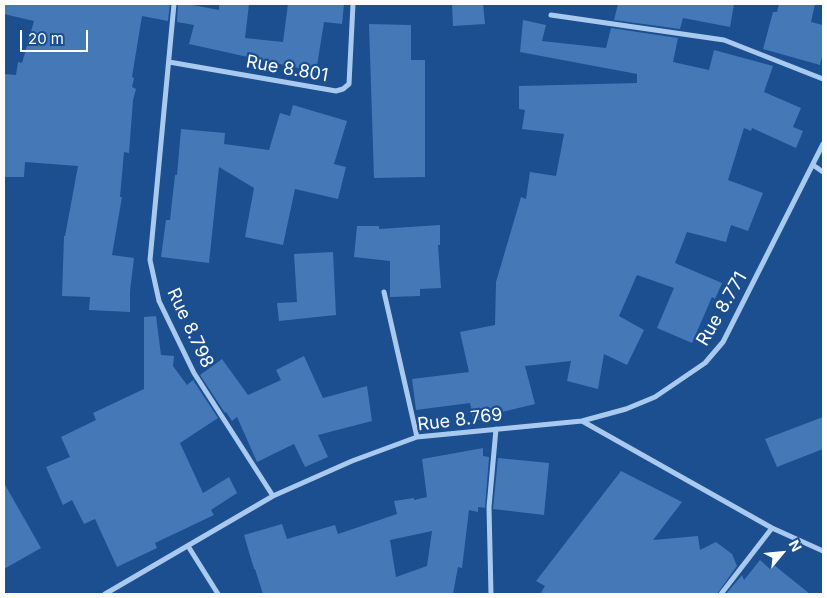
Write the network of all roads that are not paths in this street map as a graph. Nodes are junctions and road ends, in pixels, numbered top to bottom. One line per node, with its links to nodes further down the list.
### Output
1 (174, 4): 4 (street, Rue 8.798)
2 (353, 4): 4 (street, Rue 8.801)
3 (552, 16): 5 (street)
4 (169, 62): 13 (street, Rue 8.798)
5 (823, 79)
6 (823, 144): 7 (street, Rue 8.771)
7 (812, 164): 8 (street); 10 (street, Rue 8.771)
8 (823, 172)
9 (384, 292): 12 (street)
10 (582, 421): 11 (street, Rue 8.769); 14 (street)
11 (496, 428): 12 (street, Rue 8.769); 19 (street)
12 (417, 437): 13 (street, Rue 8.769)
13 (273, 496): 15 (street, Rue 8.769)
14 (772, 528): 16 (street); 20 (street)
15 (188, 546): 17 (street, Rue 8.769); 18 (street)
16 (823, 550)
17 (105, 594)
18 (218, 594)
19 (491, 594)
20 (721, 594)

